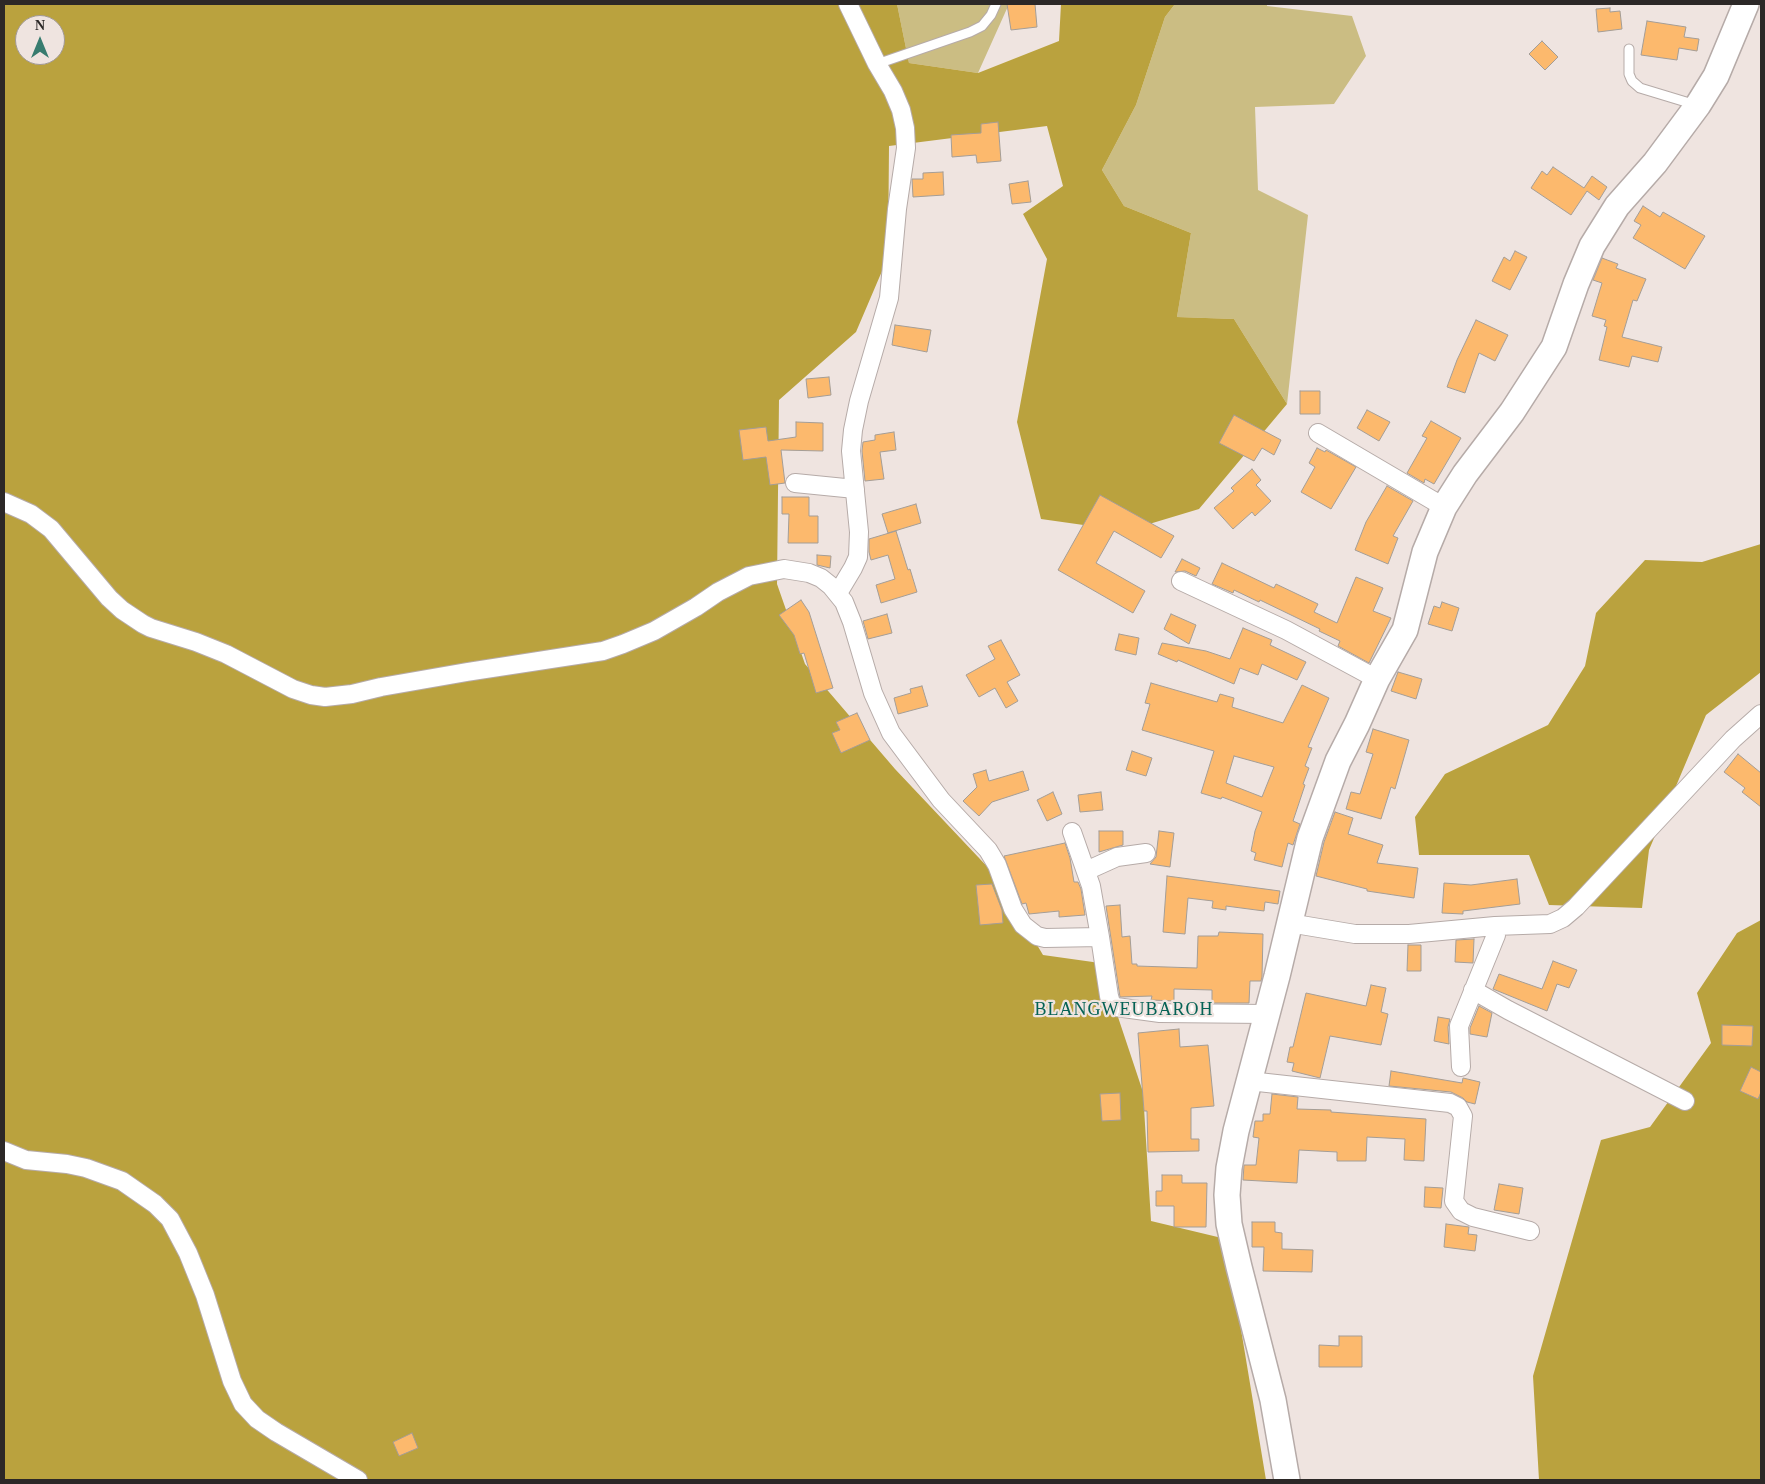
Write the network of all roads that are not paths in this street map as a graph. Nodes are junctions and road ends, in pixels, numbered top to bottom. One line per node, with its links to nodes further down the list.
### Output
1 (848, 4): 5 (street)
2 (996, 4): 5 (lane)
3 (1746, 4): 6 (street)
4 (1629, 49): 6 (lane)
5 (878, 64): 9 (street)
6 (1698, 106): 11 (street)
7 (1318, 432): 11 (street)
8 (795, 483): 9 (street)
9 (854, 489): 13 (street)
10 (4, 502): 13 (street)
11 (1444, 507): 14 (street)
12 (1181, 581): 14 (street)
13 (838, 593): 21 (street)
14 (1377, 679): 19 (street)
15 (1761, 714): 20 (street)
16 (1072, 832): 18 (street)
17 (1146, 853): 18 (street)
18 (1086, 871): 21 (street)
19 (1289, 922): 20 (street); 23 (street)
20 (1495, 926): 22 (street)
21 (1100, 936): 23 (street)
22 (1473, 990): 24 (street); 26 (street)
23 (1266, 1014): 25 (street)
24 (1461, 1067)
25 (1249, 1081): 28 (street); 30 (street)
26 (1685, 1101)
27 (4, 1151): 29 (street)
28 (1530, 1231)
29 (358, 1480)
30 (1287, 1480)

